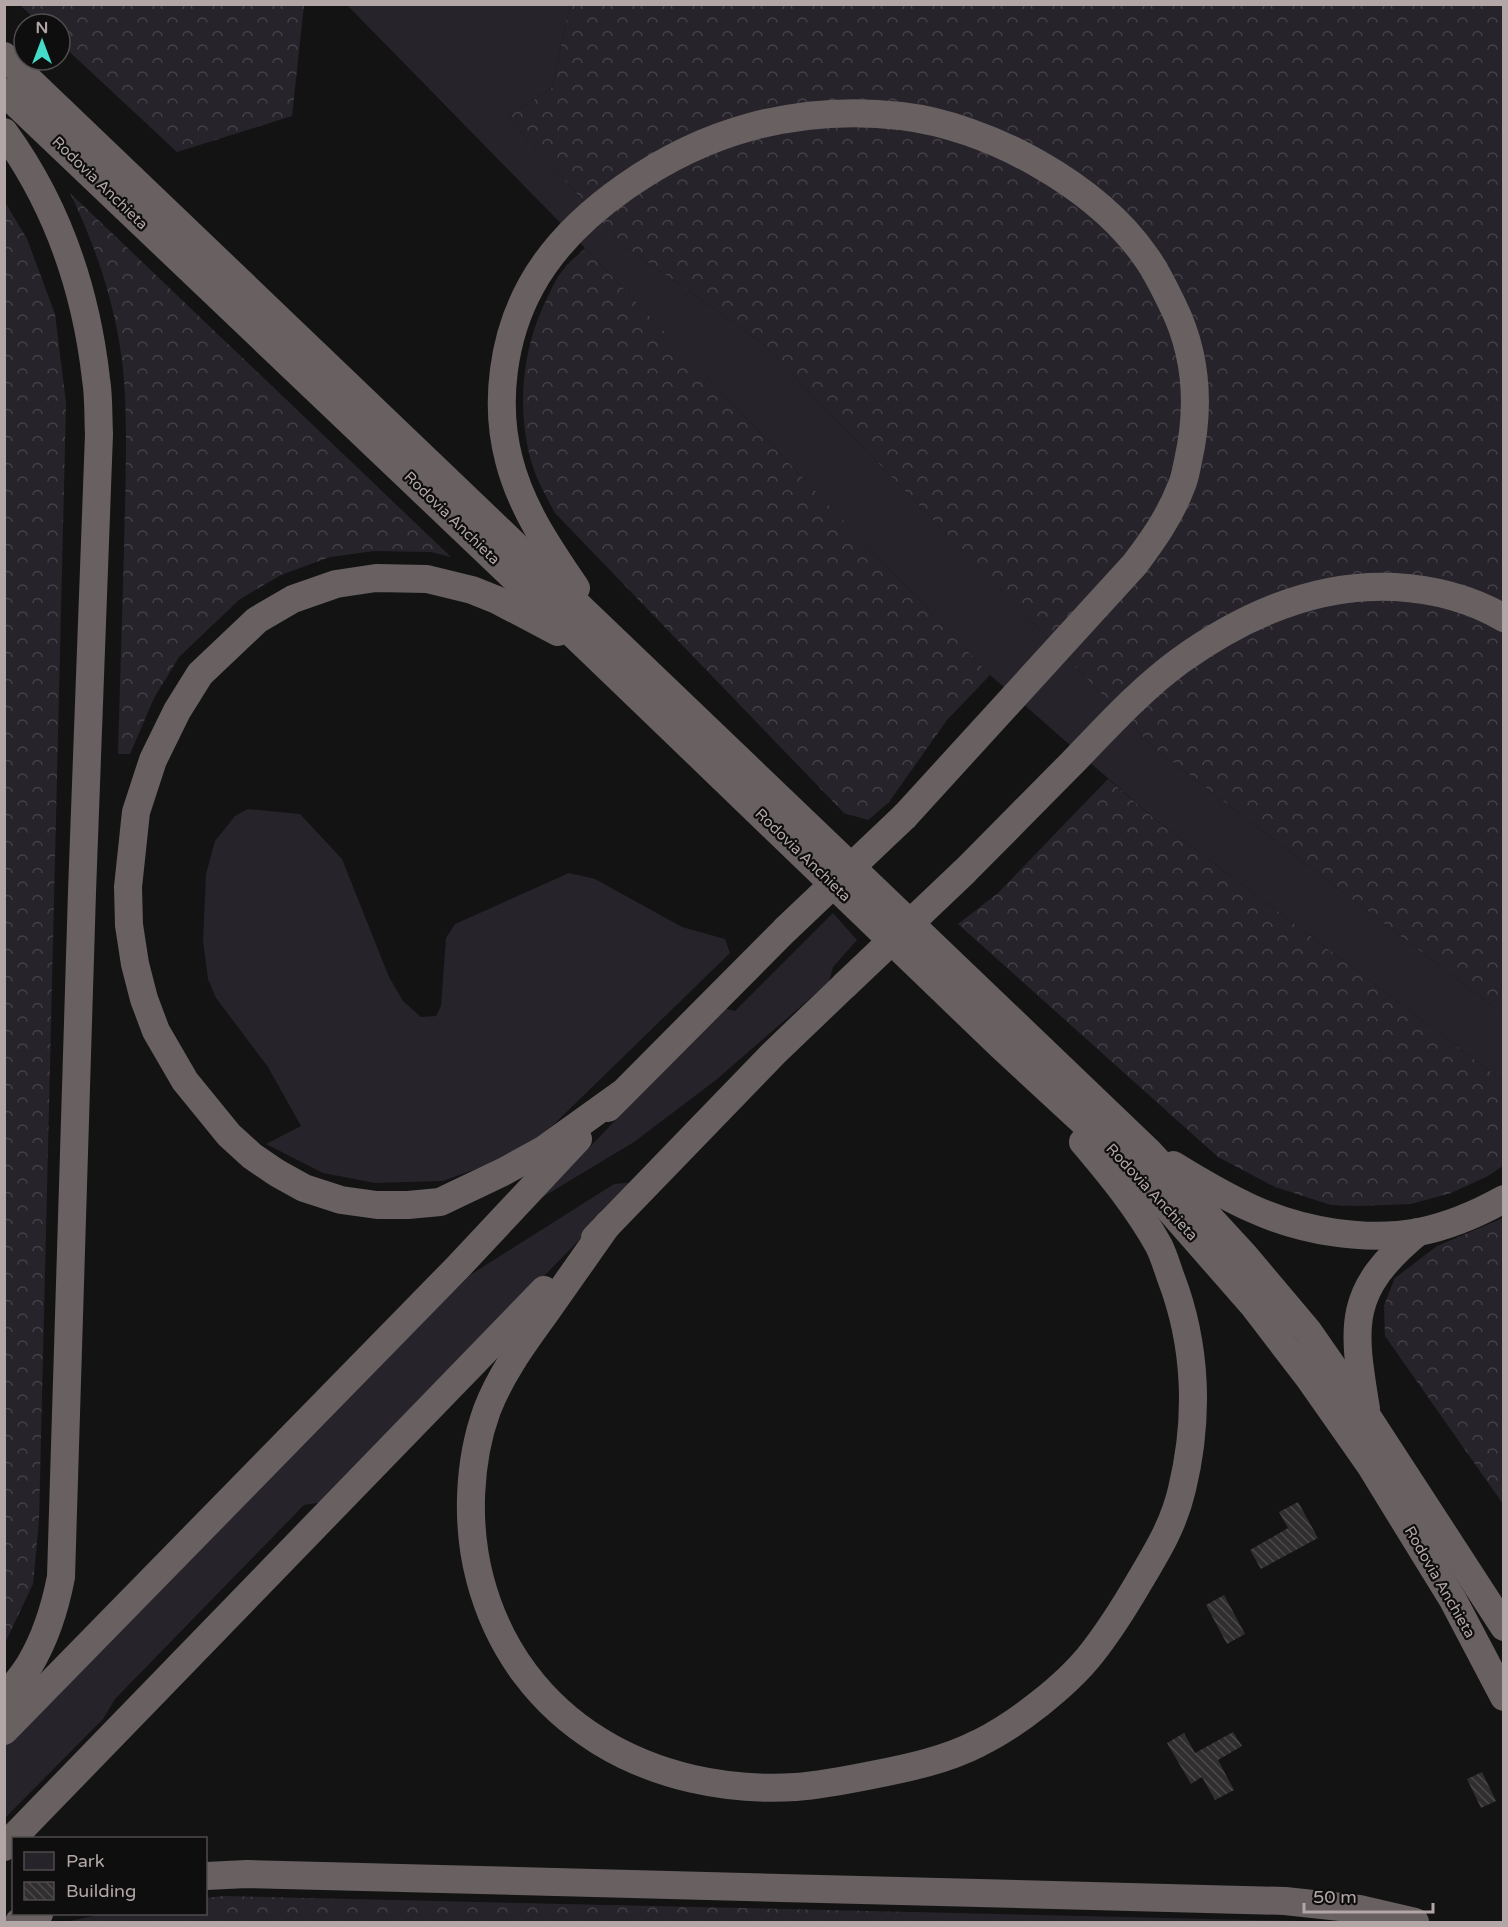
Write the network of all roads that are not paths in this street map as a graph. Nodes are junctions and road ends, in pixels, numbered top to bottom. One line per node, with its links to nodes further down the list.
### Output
1 (4, 56): 5 (highway, Rodovia Anchieta)
2 (4, 92): 5 (highway, Rodovia Anchieta)
3 (4, 132): 15 (highway)
4 (1503, 618): 10 (highway, bridge)
5 (598, 641): 6 (highway, Rodovia Anchieta); 7 (highway); 7 (highway, bridge); 8 (highway, Rodovia Anchieta)
6 (1002, 1047): 10 (highway); 14 (highway, Rodovia Anchieta)
7 (621, 1094): 16 (highway)
8 (1148, 1151): 11 (highway); 12 (highway, Rodovia Anchieta)
9 (1503, 1199): 11 (highway)
10 (608, 1224): 17 (highway)
11 (1418, 1232): 12 (highway)
12 (1367, 1416): 13 (highway, Rodovia Anchieta)
13 (1503, 1627)
14 (1503, 1697)
15 (4, 1698)
16 (4, 1731)
17 (14, 1837)
18 (207, 1876): 21 (highway)
19 (37, 1915): 20 (highway)
20 (19, 1923)
21 (1415, 1923)

